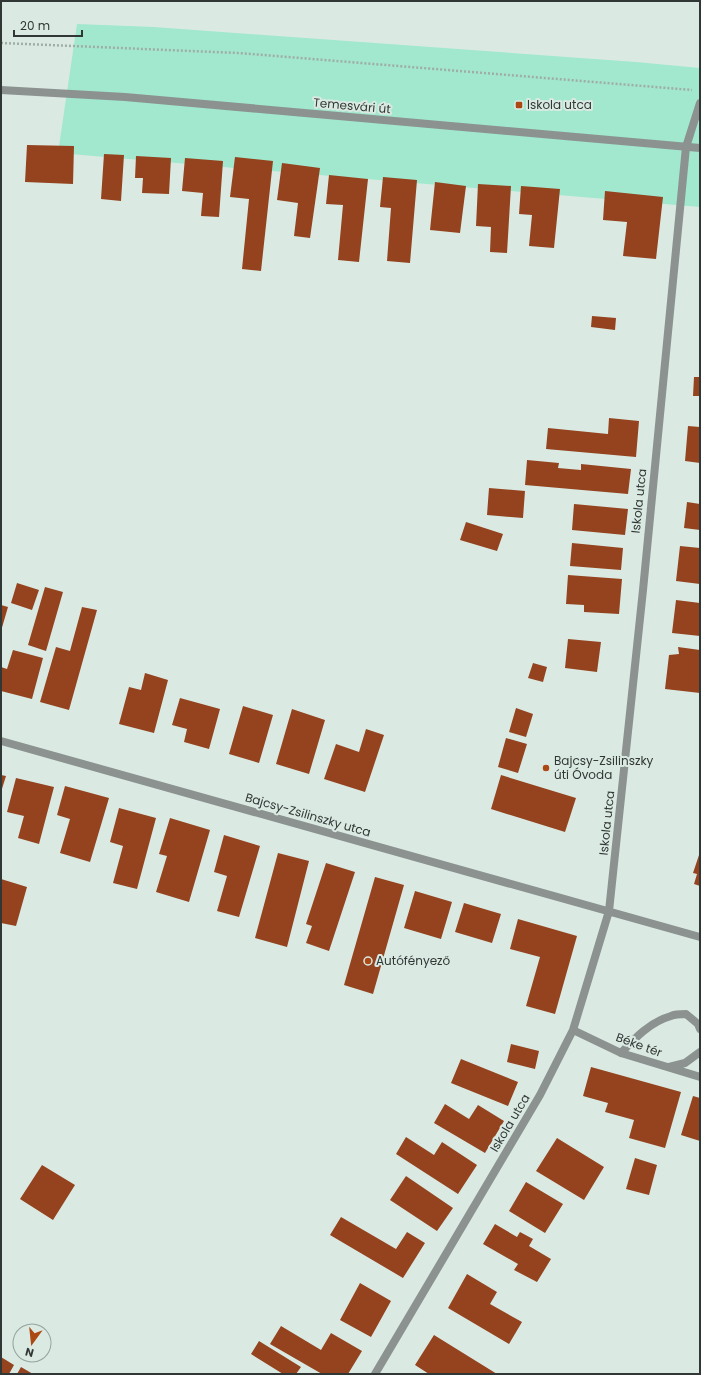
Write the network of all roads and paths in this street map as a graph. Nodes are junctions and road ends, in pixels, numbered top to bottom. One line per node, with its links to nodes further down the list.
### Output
1 (1, 43): 3 (path)
2 (1, 90): 5 (street, Temesvári út)
3 (693, 91)
4 (700, 103): 5 (street, Iskola utca)
5 (686, 147): 6 (street, Temesvári út); 8 (street, Iskola utca)
6 (700, 148)
7 (1, 741): 8 (street, Bajcsy-Zsilinszky utca)
8 (609, 911): 9 (street); 11 (street, Iskola utca)
9 (700, 936)
10 (700, 1029): 13 (street)
11 (573, 1030): 13 (street, Béke tér); 16 (street, Iskola utca)
12 (700, 1052): 14 (street)
13 (621, 1053): 14 (street, Béke tér)
14 (667, 1068): 15 (street, Béke tér)
15 (700, 1077)
16 (376, 1374)

